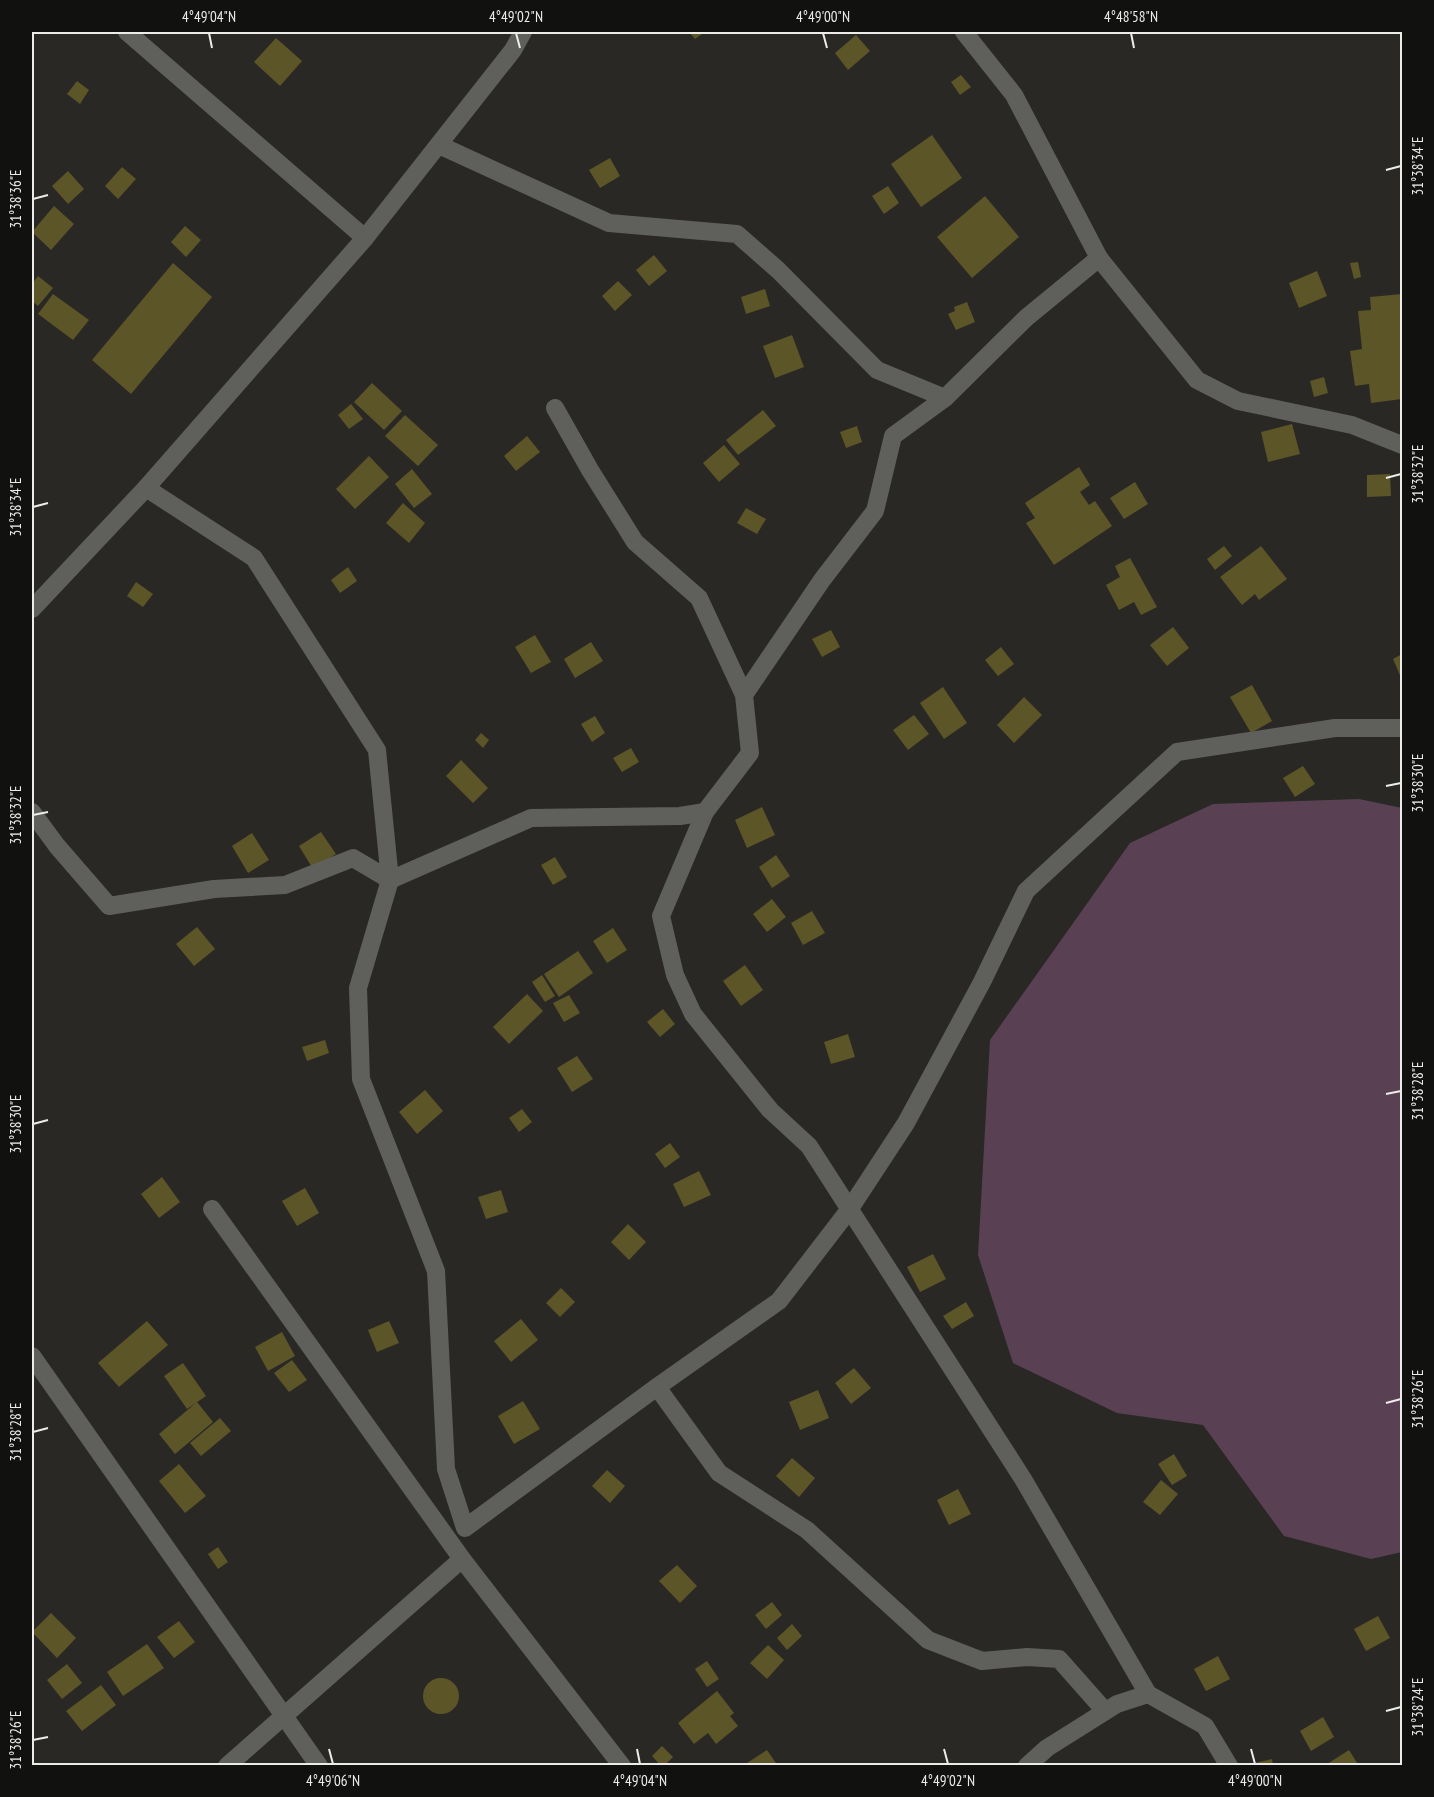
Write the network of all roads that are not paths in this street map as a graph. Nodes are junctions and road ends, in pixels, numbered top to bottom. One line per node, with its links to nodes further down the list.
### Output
1 (127, 32): 5 (street)
2 (523, 32): 4 (street)
3 (964, 32): 6 (street)
4 (440, 145): 5 (street); 7 (street)
5 (365, 238): 10 (street)
6 (1099, 258): 7 (street); 9 (street)
7 (945, 398): 12 (street)
8 (555, 408): 12 (street)
9 (1402, 445)
10 (146, 488): 11 (street); 16 (street)
11 (32, 609)
12 (744, 695): 15 (street)
13 (1402, 728): 18 (street)
14 (32, 812): 16 (street)
15 (705, 812): 16 (street); 18 (street)
16 (390, 879): 20 (street)
17 (212, 1209): 21 (street)
18 (849, 1210): 20 (street); 22 (street)
19 (32, 1356): 24 (street)
20 (657, 1387): 23 (street)
21 (462, 1559): 24 (street); 27 (street)
22 (1148, 1694): 23 (street); 29 (street)
23 (1105, 1711): 28 (street)
24 (285, 1716): 25 (street); 26 (street)
25 (227, 1766)
26 (319, 1766)
27 (622, 1766)
28 (1027, 1766)
29 (1229, 1766)

